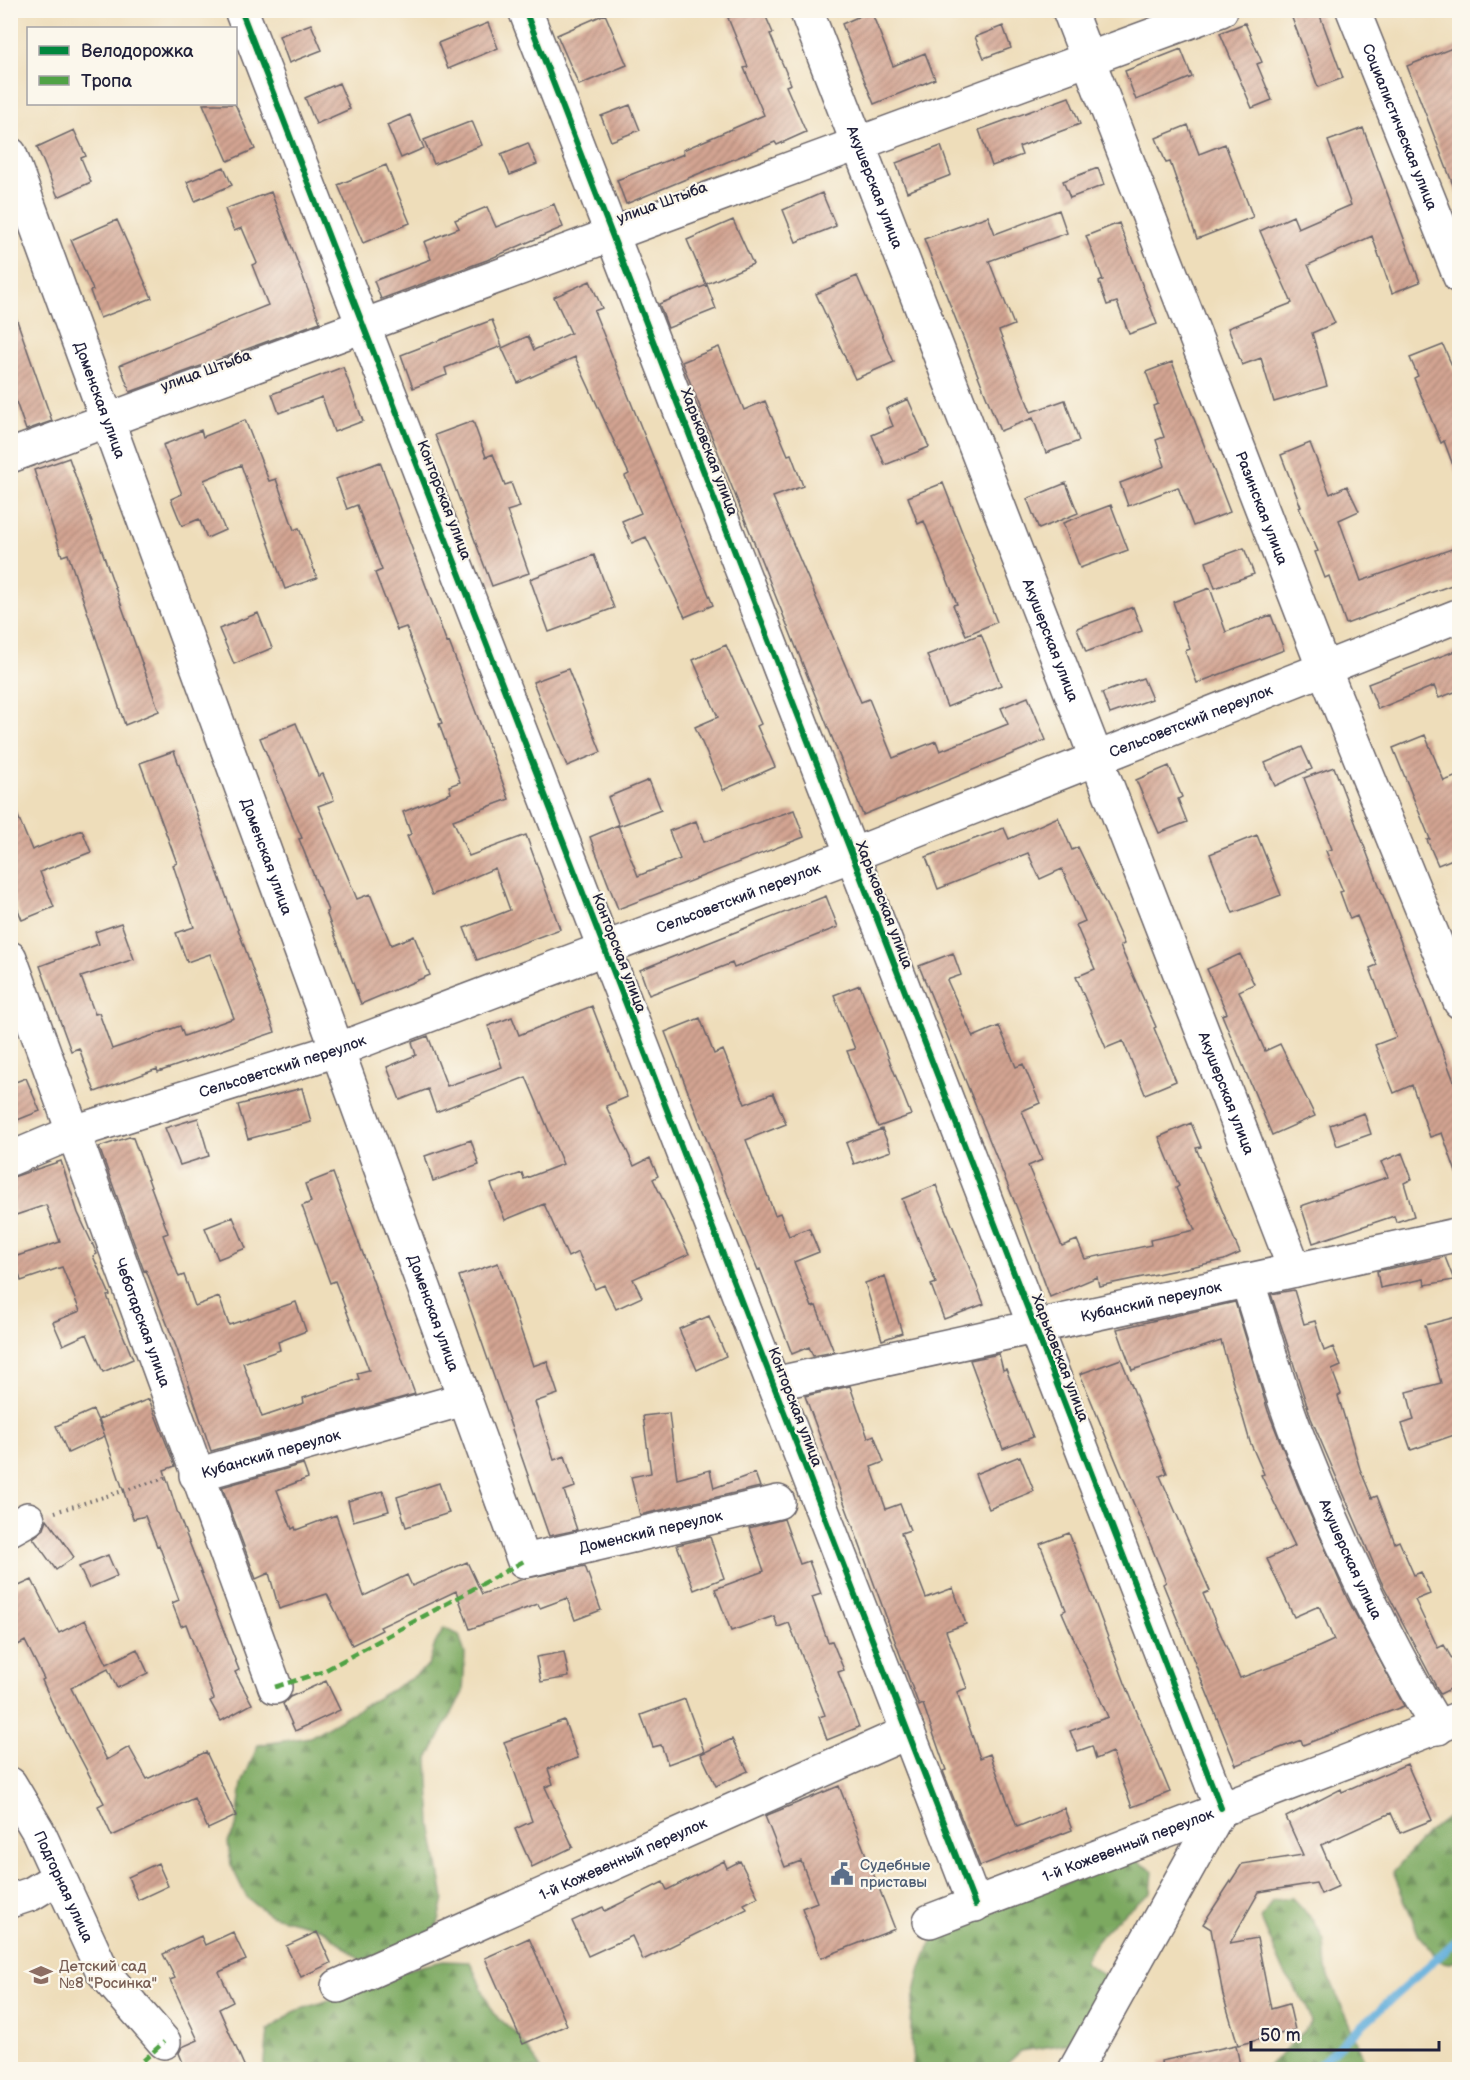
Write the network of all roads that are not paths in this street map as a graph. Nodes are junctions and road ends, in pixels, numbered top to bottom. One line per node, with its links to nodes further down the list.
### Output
1 (241, 10): 12 (street, Конторская улица)
2 (525, 10): 10 (street, Харьковская улица)
3 (806, 10): 8 (street, Акушерская улица)
4 (1069, 10): 7 (street, Разинская улица)
5 (1221, 10): 7 (street, улица Штыба)
6 (1353, 10): 11 (street, Социалистическая улица)
7 (1088, 58): 8 (street, улица Штыба); 16 (street, Разинская улица)
8 (857, 143): 10 (street, улица Штыба); 17 (street, Акушерская улица)
9 (10, 154): 13 (street, Доменская улица)
10 (612, 234): 12 (street, улица Штыба); 18 (street, Харьковская улица)
11 (1460, 278)
12 (363, 325): 13 (street, улица Штыба); 19 (street, Конторская улица)
13 (108, 420): 14 (street, улица Штыба); 22 (street, Доменская улица)
14 (10, 456)
15 (1460, 615): 16 (street, Сельсоветский переулок)
16 (1324, 669): 17 (street, Сельсоветский переулок); 21 (street, Разинская улица)
17 (1096, 759): 18 (street, Сельсоветский переулок); 26 (street, Акушерская улица)
18 (852, 855): 19 (street, Сельсоветский переулок); 28 (street, Харьковская улица)
19 (604, 948): 22 (street, Сельсоветский переулок); 29 (street, Конторская улица)
20 (10, 958): 23 (street, Чеботарская улица)
21 (1460, 1002)
22 (337, 1050): 23 (street, Сельсоветский переулок); 30 (street, Доменская улица)
23 (74, 1132): 24 (street, Сельсоветский переулок); 31 (street, Чеботарская улица)
24 (10, 1159)
25 (1460, 1234): 26 (street, Кубанский переулок)
26 (1295, 1270): 27 (street, Кубанский переулок)
27 (1247, 1280): 28 (street, Кубанский переулок); 35 (street, Акушерская улица)
28 (1035, 1326): 29 (street, Кубанский переулок); 38 (street, Харьковская улица)
29 (773, 1384): 36 (street, Конторская улица)
30 (464, 1398): 31 (street, Кубанский переулок); 33 (street, Доменская улица)
31 (196, 1475): 34 (street, Чеботарская улица)
32 (778, 1502): 33 (street, Доменский переулок)
33 (524, 1561)
34 (275, 1688)
35 (1449, 1723): 38 (street, 1-й Кожевенный переулок)
36 (908, 1732): 41 (street, Конторская улица); 43 (street, 1-й Кожевенный переулок)
37 (10, 1784): 39 (street, Подгорная улица)
38 (1221, 1808): 41 (street, 1-й Кожевенный переулок); 45 (street)
39 (59, 1877): 40 (street); 44 (street, Подгорная улица)
40 (10, 1900)
41 (975, 1905): 42 (street, 1-й Кожевенный переулок)
42 (930, 1921)
43 (338, 1986)
44 (164, 2042)
45 (1075, 2070)

